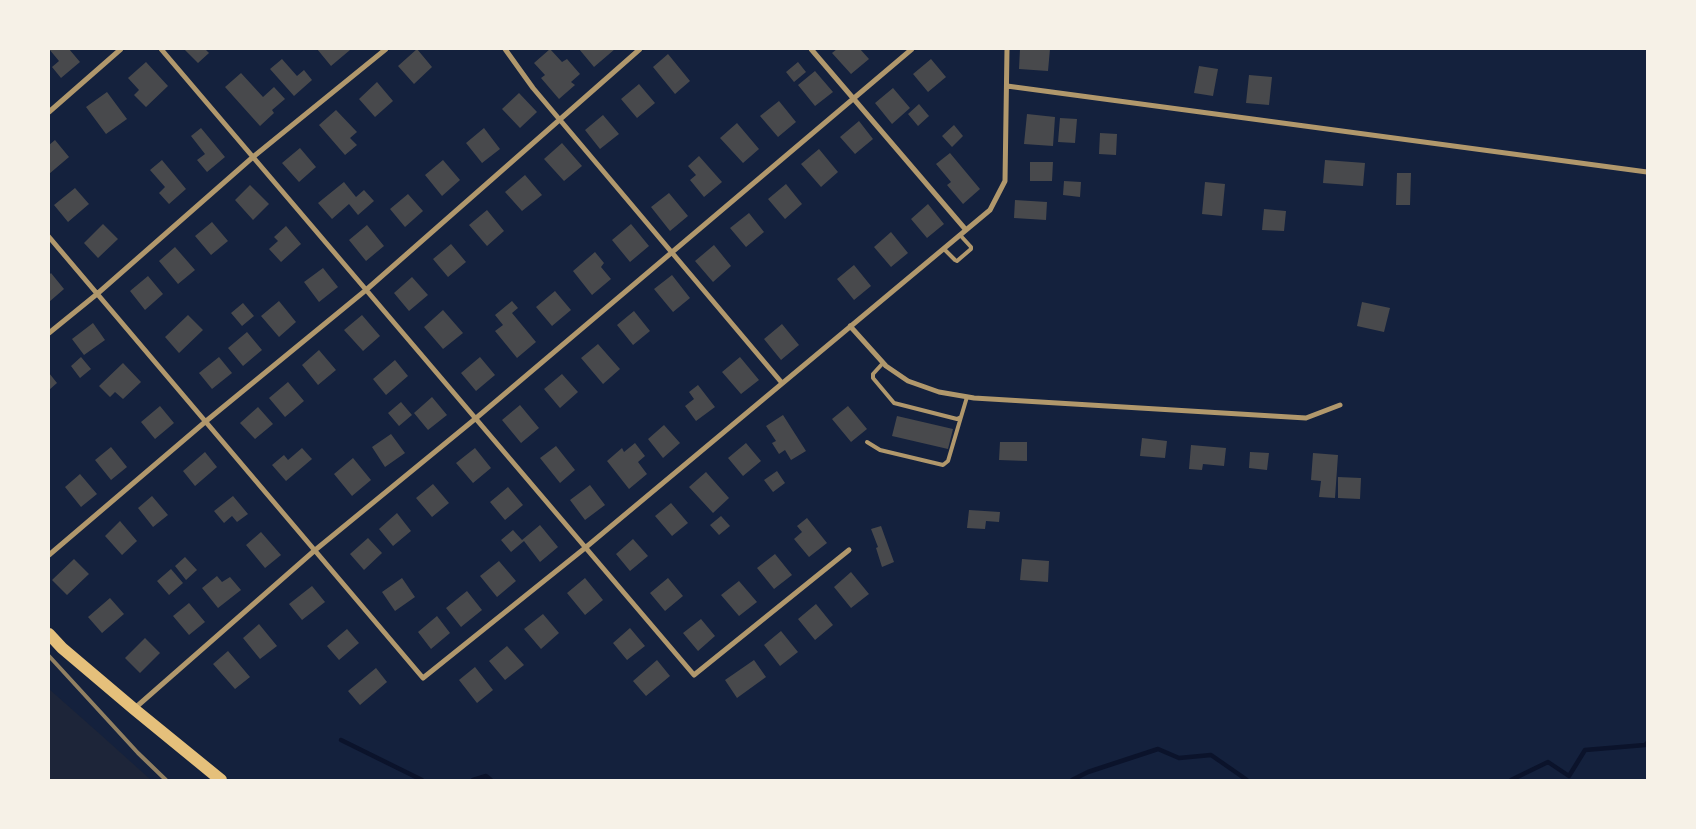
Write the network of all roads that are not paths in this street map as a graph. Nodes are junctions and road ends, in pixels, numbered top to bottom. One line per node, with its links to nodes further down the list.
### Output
1 (121, 49): 11 (street)
2 (161, 49): 13 (street)
3 (386, 49): 13 (street)
4 (505, 49): 12 (street)
5 (640, 49): 12 (street)
6 (811, 49): 10 (street)
7 (912, 49): 10 (street)
8 (1007, 49): 9 (street)
9 (1007, 86): 14 (street); 15 (street)
10 (854, 98): 15 (street); 19 (street)
11 (49, 112)
12 (560, 120): 19 (street); 20 (street)
13 (253, 158): 20 (street); 21 (street)
14 (1647, 172)
15 (966, 230): 16 (street)
16 (960, 235): 18 (street); 18 (lane)
17 (49, 237): 21 (street)
18 (944, 248): 22 (street)
19 (672, 252): 25 (street); 29 (street)
20 (366, 290): 29 (street); 30 (street)
21 (97, 294): 23 (street); 30 (street)
22 (850, 326): 24 (street); 25 (street)
23 (49, 333)
24 (883, 363): 26 (street); 28 (lane)
25 (782, 383): 32 (street)
26 (967, 397): 27 (street); 28 (lane)
27 (1340, 405)
28 (961, 417): 31 (lane)
29 (475, 419): 32 (street); 34 (street)
30 (205, 422): 34 (street); 35 (street)
31 (867, 442)
32 (585, 548): 33 (street); 34 (street)
33 (849, 550)
34 (314, 551): 37 (street)
35 (49, 555)
36 (49, 634): 37 (main road)
37 (134, 709): 38 (main road)
38 (221, 780)

